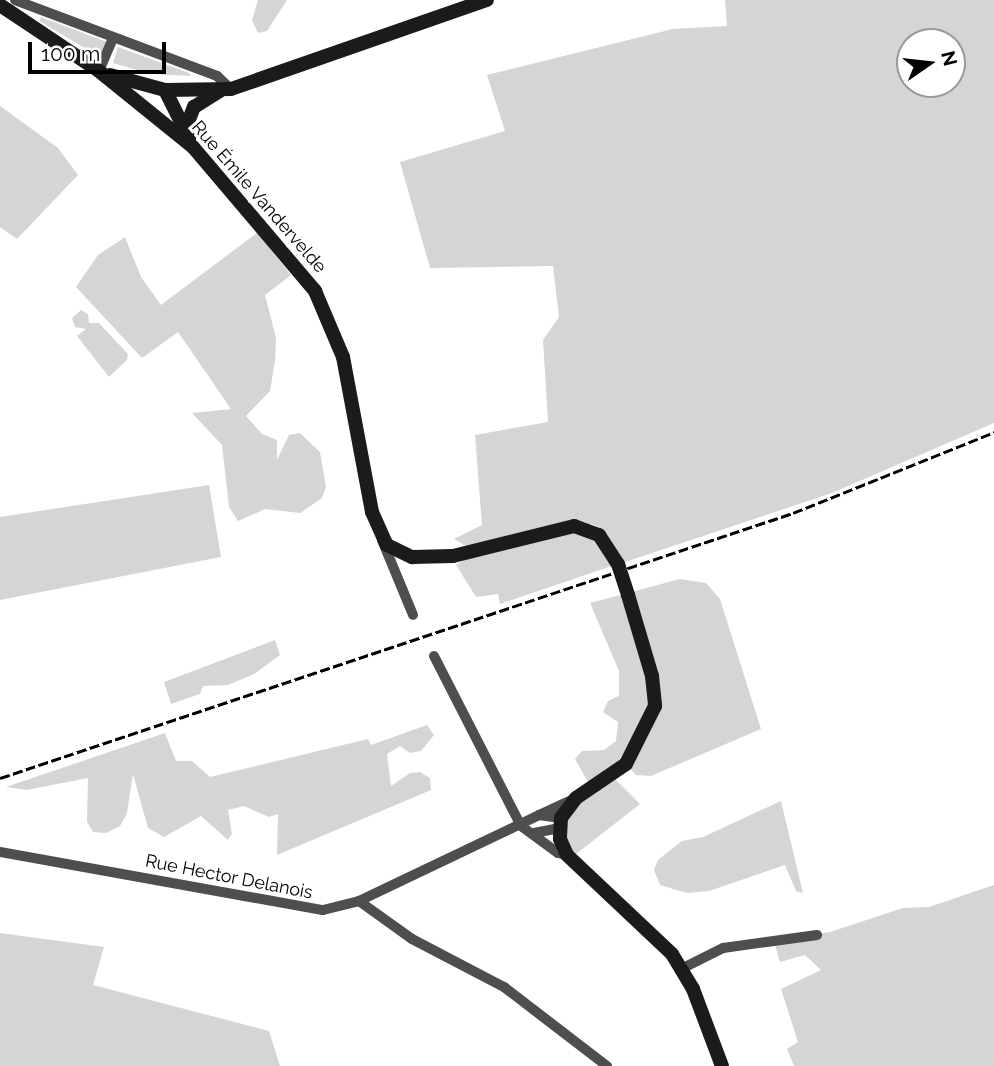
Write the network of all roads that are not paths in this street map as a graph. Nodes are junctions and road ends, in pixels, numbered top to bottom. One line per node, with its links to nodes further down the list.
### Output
1 (15, 0): 4 (street)
2 (487, 0): 6 (main road)
3 (0, 5): 5 (main road, Rue Émile Vandervelde)
4 (112, 40): 5 (street); 6 (street)
5 (99, 71): 7 (main road); 8 (main road, Rue Émile Vandervelde)
6 (226, 89): 7 (main road); 9 (main road)
7 (165, 90): 8 (main road); 9 (main road)
8 (160, 117): 10 (main road, Rue Émile Vandervelde)
9 (185, 130): 10 (main road)
10 (193, 147): 11 (main road, Rue Émile Vandervelde)
11 (381, 536): 12 (street, Rue Émile Vandervelde); 14 (main road, bridge)
12 (413, 615)
13 (434, 656): 17 (street)
14 (576, 798): 15 (street, Rue Hector Delanois); 16 (main road)
15 (539, 815): 16 (street); 17 (street, Rue Hector Delanois)
16 (560, 823): 18 (street); 20 (main road)
17 (521, 826): 18 (street); 21 (street, Rue Hector Delanois)
18 (534, 833): 20 (street)
19 (0, 852): 21 (street, Rue Hector Delanois)
20 (567, 855): 23 (main road)
21 (359, 901): 24 (street)
22 (817, 935): 23 (street)
23 (681, 969): 25 (main road)
24 (607, 1066)
25 (722, 1066)

